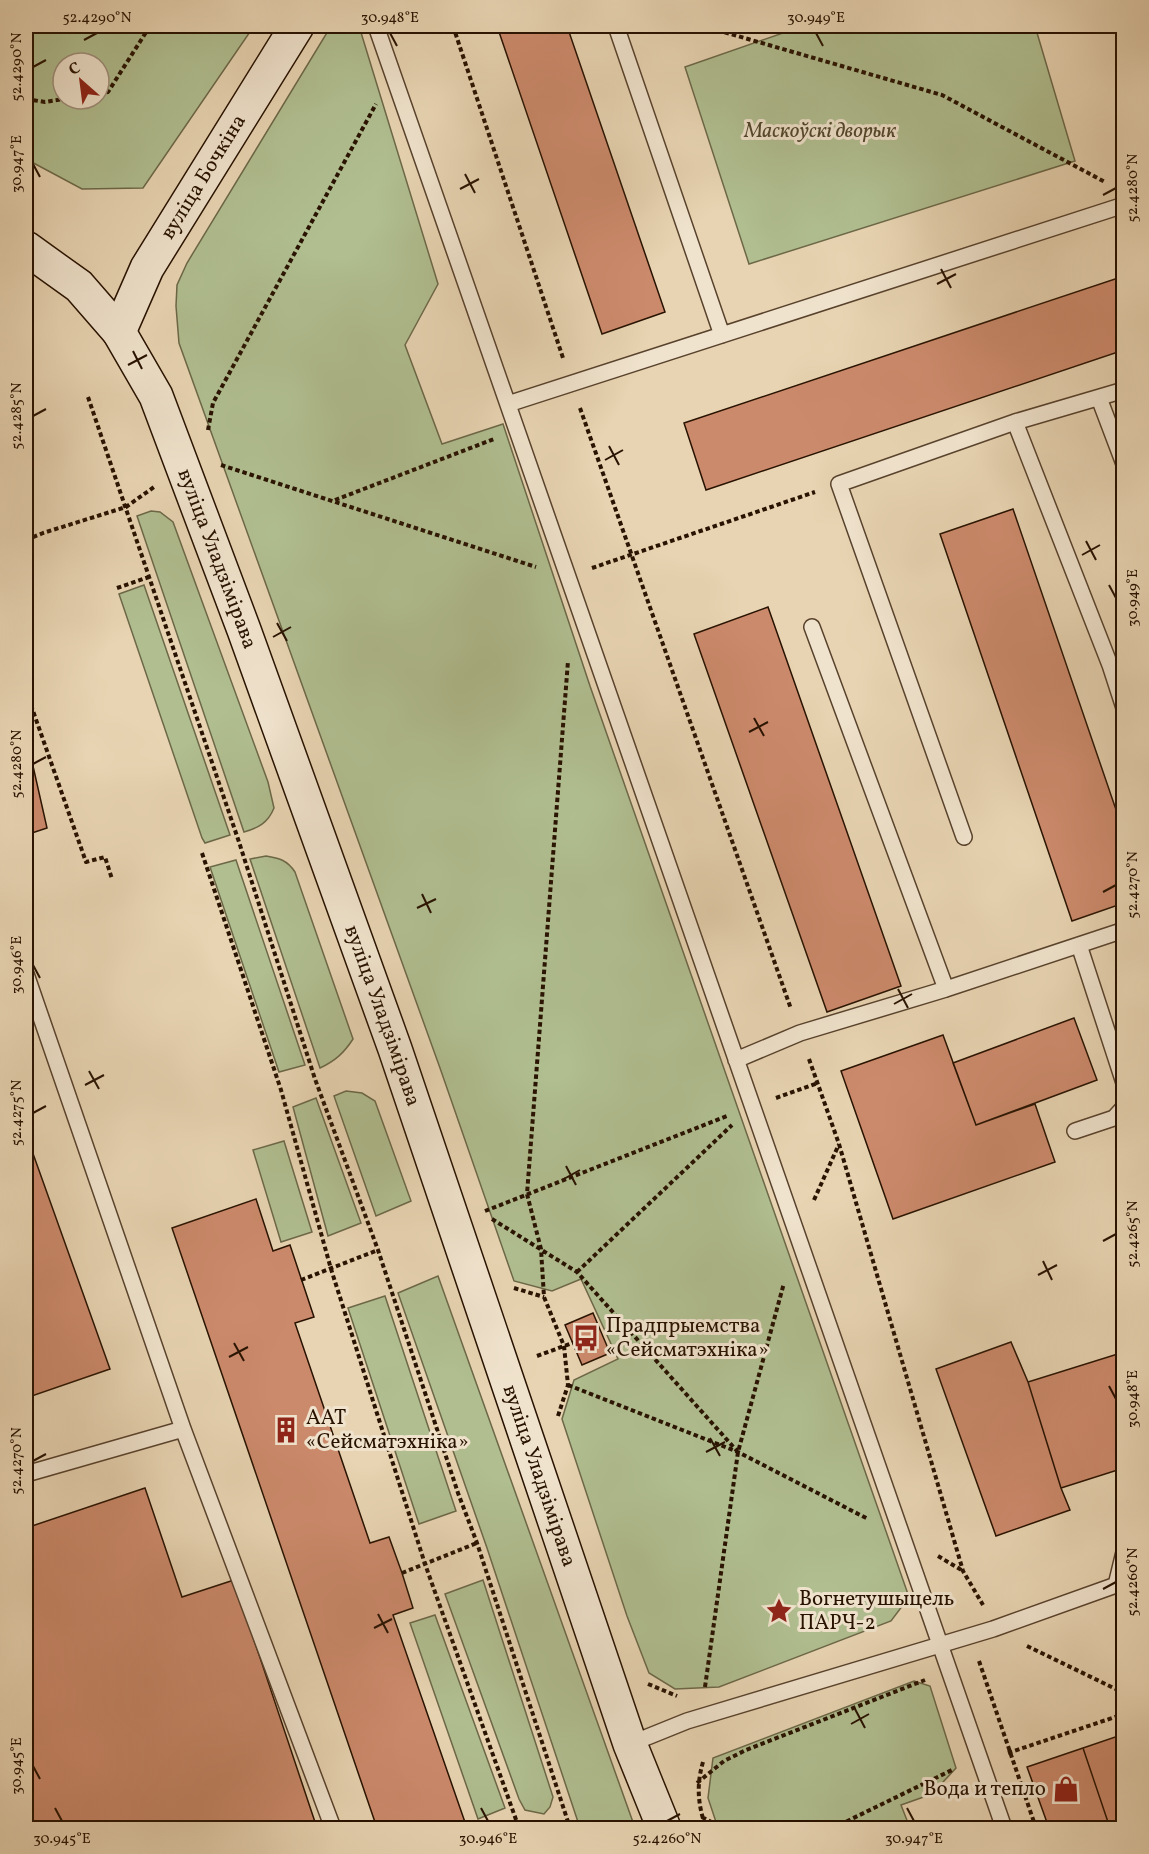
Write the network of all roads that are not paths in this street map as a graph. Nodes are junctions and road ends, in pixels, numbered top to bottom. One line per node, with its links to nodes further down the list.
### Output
1 (297, 26): 6 (main road, вуліца Бочкіна)
2 (376, 26): 10 (lane)
3 (616, 26): 7 (lane)
4 (1124, 205): 7 (lane)
5 (26, 249): 6 (main road, вуліца Уладзімірава)
6 (119, 332): 29 (main road, вуліца Уладзімірава)
7 (722, 335): 10 (lane)
8 (1124, 390): 9 (lane)
9 (1099, 398): 11 (lane); 12 (lane)
10 (508, 404): 20 (lane)
11 (1015, 422): 14 (lane); 15 (lane)
12 (1124, 464)
13 (812, 627): 19 (lane)
14 (1124, 708)
15 (964, 837)
16 (1124, 930): 17 (lane)
17 (1079, 945): 19 (lane); 21 (lane)
18 (26, 974): 24 (lane)
19 (946, 989): 20 (lane)
20 (736, 1060): 28 (lane)
21 (1124, 1083)
22 (1124, 1107): 23 (lane)
23 (1075, 1131)
24 (183, 1429): 25 (lane); 30 (lane)
25 (26, 1474)
26 (1124, 1552): 27 (lane)
27 (1120, 1585): 28 (lane)
28 (940, 1645): 29 (lane); 32 (lane)
29 (630, 1744): 31 (main road, вуліца Уладзімірава)
30 (333, 1828)
31 (664, 1828)
32 (1004, 1828)

